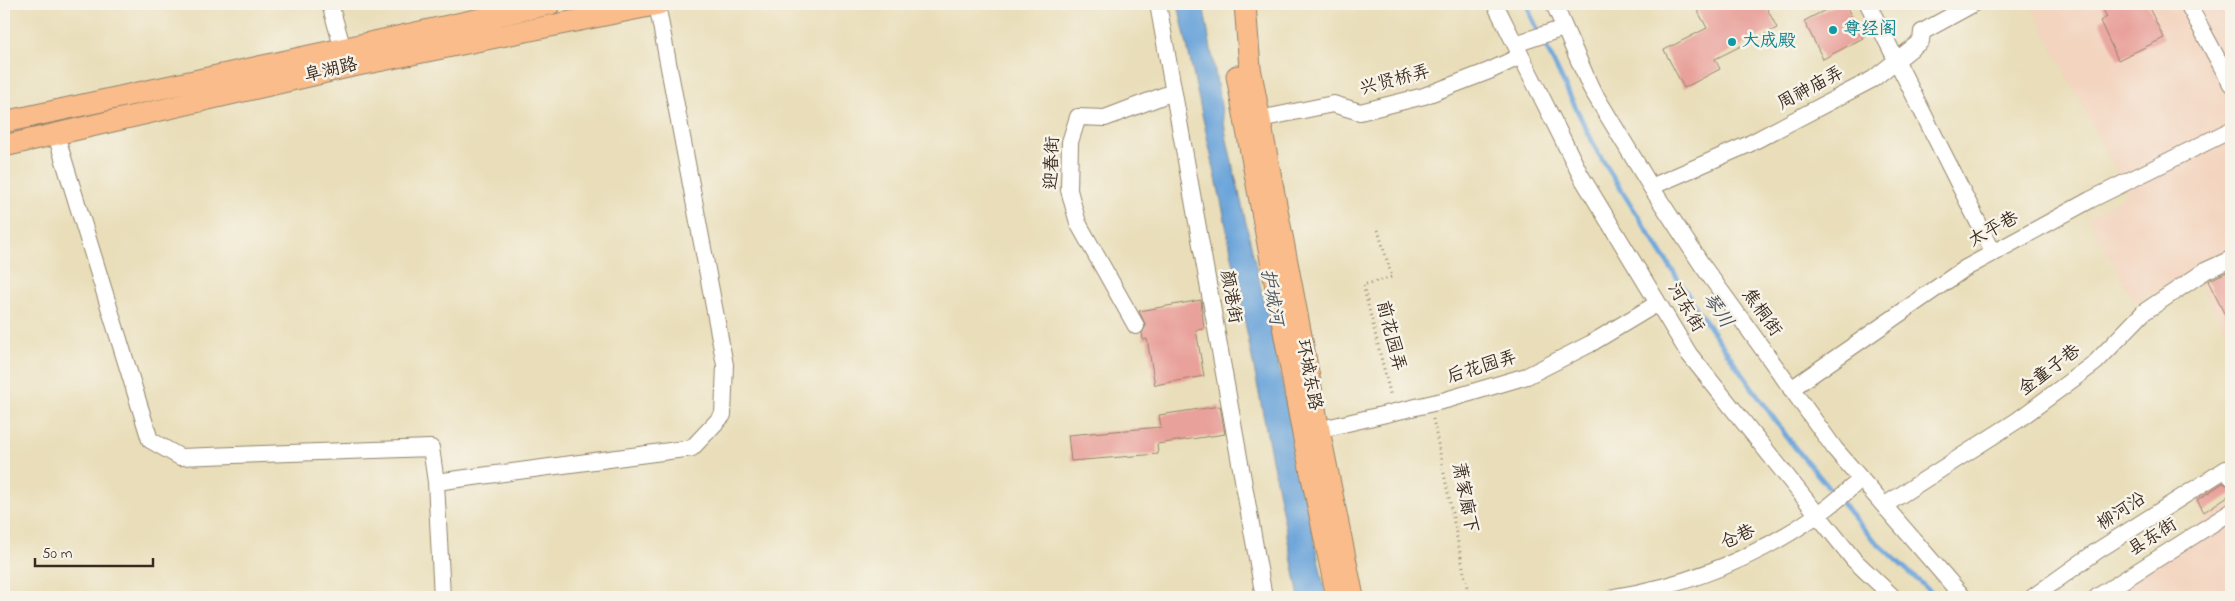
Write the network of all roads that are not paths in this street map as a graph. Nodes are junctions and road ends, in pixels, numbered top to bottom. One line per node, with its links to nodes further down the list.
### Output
1 (330, 4): 15 (street)
2 (550, 4): 15 (main road, 阜湖路)
3 (658, 4): 12 (main road, 阜湖路); 32 (street)
4 (1158, 4): 18 (street, 颜港街)
5 (1232, 4): 19 (main road, 环城东路)
6 (1245, 4): 19 (main road, 环城东路)
7 (1495, 4): 14 (street, 河东街)
8 (1554, 4): 13 (street, 焦桐街)
9 (1868, 4): 16 (street)
10 (1973, 4): 16 (street, 周神庙弄)
11 (2188, 4): 17 (street)
12 (610, 9): 15 (main road, 阜湖路)
13 (1564, 28): 14 (street, 兴贤桥弄); 24 (street, 焦桐街)
14 (1518, 50): 19 (street, 兴贤桥弄); 27 (street, 河东街)
15 (345, 57): 20 (main road, 阜湖路); 22 (main road, 阜湖路)
16 (1898, 60): 24 (street, 周神庙弄); 25 (street)
17 (2231, 84)
18 (1173, 92): 28 (street, 迎春街); 38 (street, 颜港街)
19 (1253, 121): 30 (main road, 环城东路)
20 (4, 122)
21 (2231, 130): 25 (street, 太平巷)
22 (56, 135): 23 (main road, 阜湖路); 32 (street)
23 (4, 146)
24 (1651, 188): 29 (street, 焦桐街)
25 (1994, 252): 29 (street, 太平巷)
26 (2231, 259): 34 (street, 金童子巷)
27 (1658, 302): 30 (street, 后花园弄); 36 (street, 河东街)
28 (1136, 326)
29 (1791, 389): 33 (street, 焦桐街)
30 (1311, 432): 39 (main road, 环城东路); 40 (main road, 环城东路)
31 (2231, 477): 44 (street, 柳河沿)
32 (436, 482): 37 (street)
33 (1856, 483): 34 (street, 焦桐街); 36 (street, 仓巷)
34 (1885, 505): 43 (street, 焦桐街)
35 (2231, 512): 45 (street, 县东街)
36 (1818, 515): 41 (street, 仓巷); 42 (street, 河东街)
37 (442, 597)
38 (1264, 597)
39 (1337, 597)
40 (1353, 597)
41 (1615, 597)
42 (1893, 597)
43 (1962, 597)
44 (2034, 597)
45 (2097, 597)

